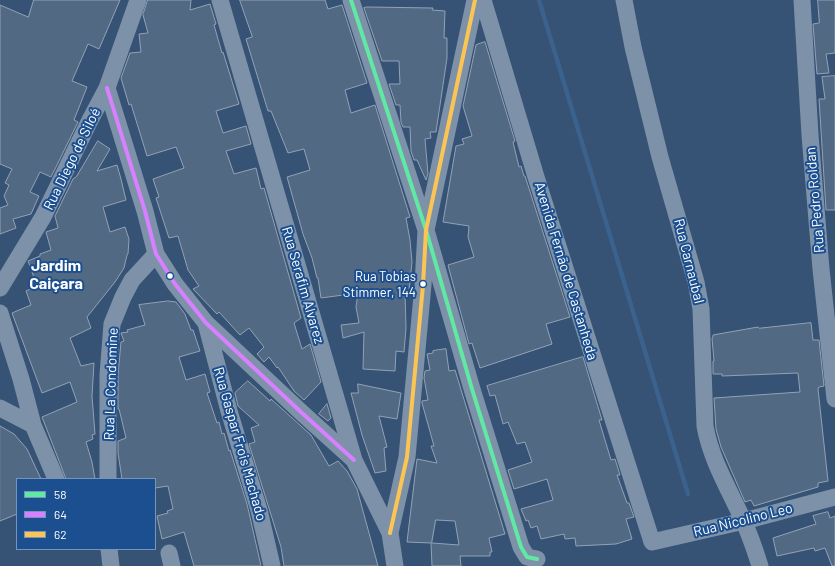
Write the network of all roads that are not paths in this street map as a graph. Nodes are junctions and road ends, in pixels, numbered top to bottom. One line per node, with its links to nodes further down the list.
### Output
1 (138, 0): 8 (street, Rua Diego de Siloé)
2 (220, 0): 17 (street, Rua Serafim Alvarez)
3 (350, 0): 9 (street)
4 (475, 0): 9 (street)
5 (483, 0): 23 (street, Avenida Fernão de Castanheda)
6 (624, 0): 21 (street, Rua Carnaubal)
7 (802, 0): 14 (street, Rua Pedro Roldan)
8 (107, 88): 10 (street); 11 (street, Rua Diego de Siloé)
9 (426, 230): 22 (street); 24 (street)
10 (156, 254): 13 (street); 19 (street, Rua La Condomine)
11 (0, 288)
12 (0, 313): 16 (street)
13 (206, 323): 17 (street); 25 (street, Rua Gaspar Frois Machado)
14 (835, 399)
15 (0, 408): 16 (street)
16 (33, 425): 18 (street)
17 (354, 460): 22 (street, Rua Serafim Alvarez)
18 (56, 478)
19 (108, 478)
20 (835, 497): 21 (street, Rua Nicolino Leo)
21 (744, 521): 23 (street, Rua Nicolino Leo); 27 (street, Rua Carnaubal)
22 (390, 533): 26 (street, Rua Serafim Alvarez)
23 (651, 542)
24 (537, 559)
25 (272, 566)
26 (395, 566)
27 (760, 566)

